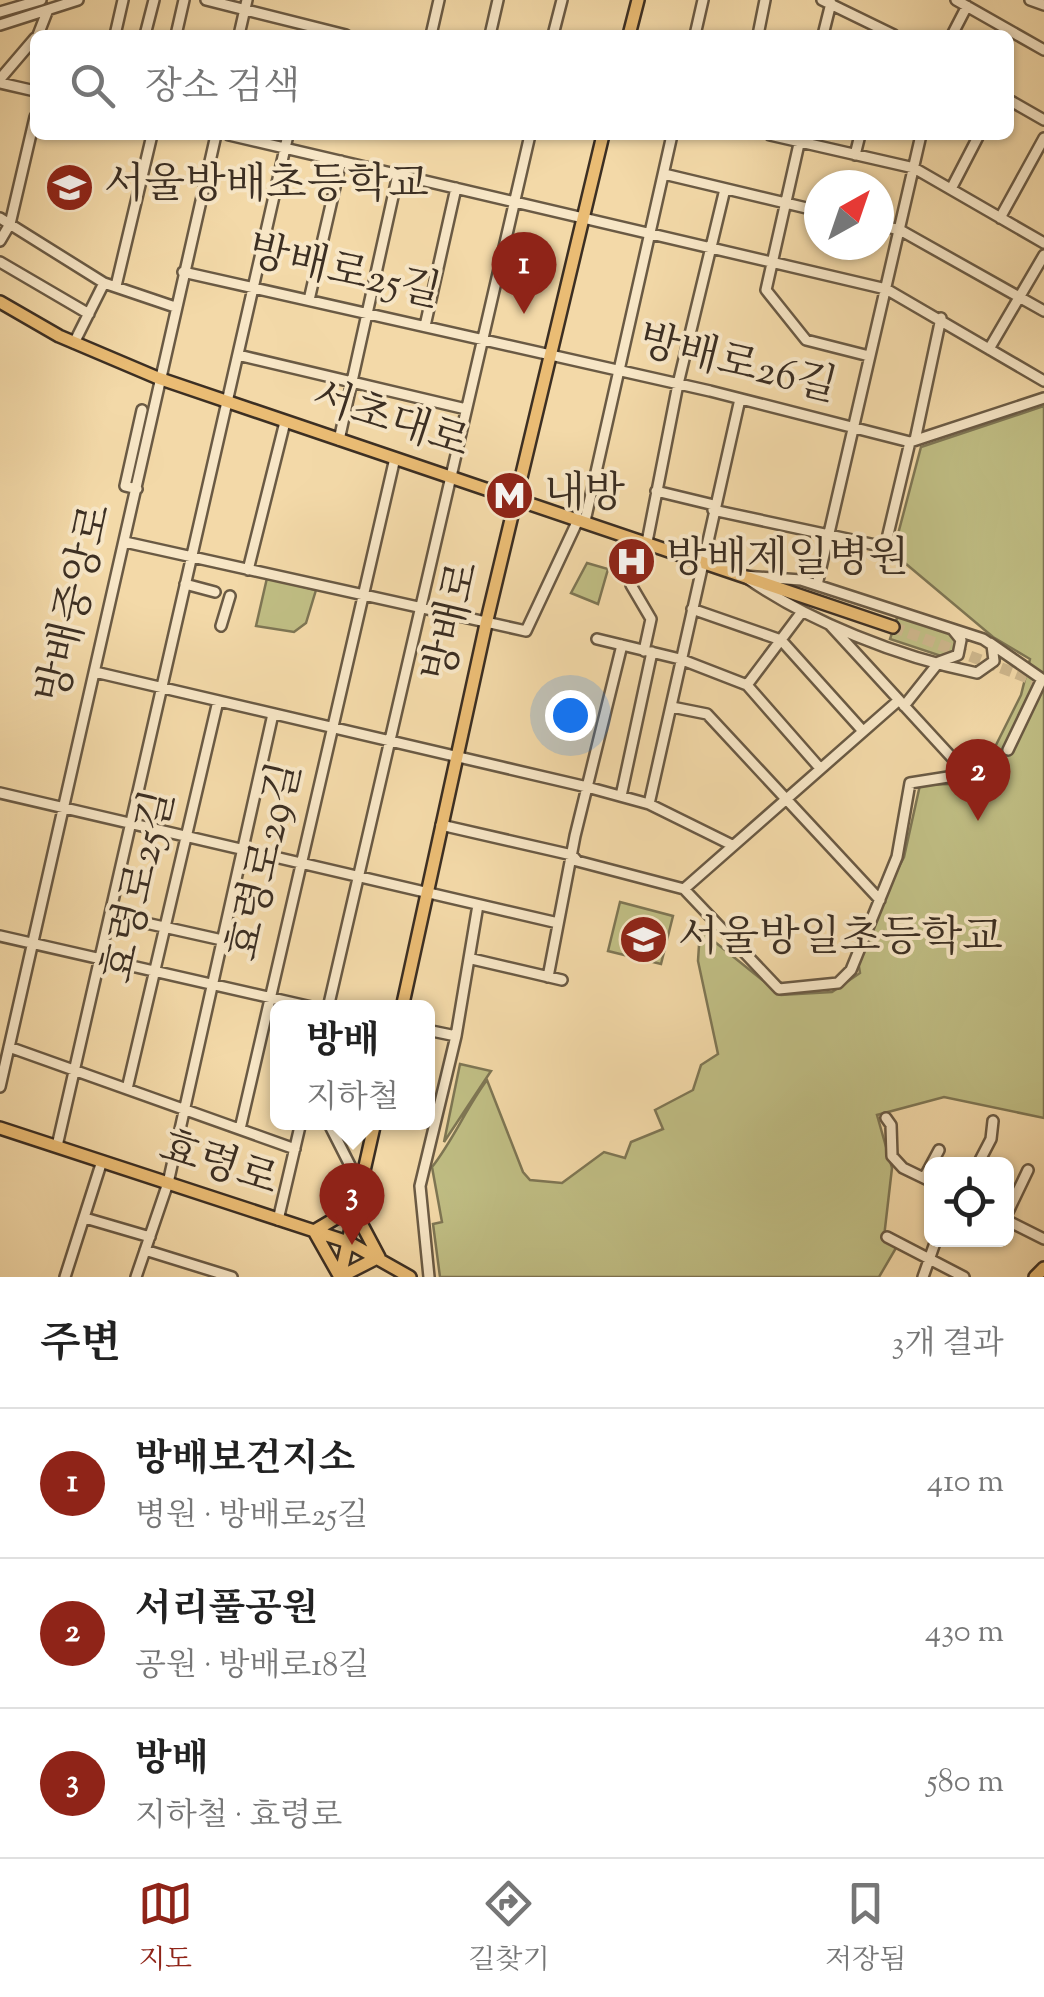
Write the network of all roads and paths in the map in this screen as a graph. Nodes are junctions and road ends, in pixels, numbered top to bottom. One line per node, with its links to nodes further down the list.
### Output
1 (40, 0): 19 (street)
2 (78, 0): 20 (street)
3 (123, 0): 23 (street)
4 (154, 0): 24 (street)
5 (184, 0): 25 (street)
6 (206, 0): 17 (street)
7 (439, 0): 27 (street)
8 (498, 0): 28 (street)
9 (562, 0): 29 (street)
10 (638, 0): 30 (main road)
11 (703, 0): 31 (street)
12 (765, 0): 32 (street)
13 (956, 0): 18 (street)
14 (1030, 0): 16 (street)
15 (827, 2): 33 (street); 34 (street)
16 (1044, 5)
17 (246, 6): 26 (street)
18 (967, 6): 35 (street); 36 (street)
19 (0, 12)
20 (47, 12): 21 (street); 22 (street)
21 (0, 24)
22 (39, 30)
23 (116, 30)
24 (146, 30)
25 (177, 30)
26 (309, 30)
27 (431, 30)
28 (491, 30)
29 (554, 30)
30 (630, 30)
31 (696, 30)
32 (759, 30)
33 (824, 30)
34 (881, 30)
35 (955, 30)
36 (1009, 30)
37 (1014, 33): 39 (street)
38 (30, 44): 40 (street)
39 (1044, 50)
40 (0, 81): 41 (street)
41 (30, 90)
42 (1014, 103): 43 (street)
43 (1044, 120)
44 (30, 138): 73 (street)
45 (1044, 138): 72 (street)
46 (151, 140): 85 (street)
47 (215, 140): 83 (street, 방배중앙로)
48 (251, 140): 58 (street)
49 (287, 140): 58 (street)
50 (529, 140): 67 (street)
51 (602, 140): 70 (main road, 방배로)
52 (671, 140): 63 (street)
53 (800, 140): 68 (street)
54 (808, 140): 59 (street)
55 (859, 140): 59 (street)
56 (920, 140): 61 (street)
57 (976, 140): 66 (street)
58 (285, 148): 60 (street); 86 (street)
59 (855, 154): 61 (street)
60 (341, 161): 62 (street); 89 (street)
61 (914, 168): 66 (street); 75 (street)
62 (398, 174): 64 (street); 93 (street)
63 (664, 174): 65 (street); 76 (street)
64 (456, 188): 67 (street); 96 (street)
65 (725, 189): 68 (street); 79 (street)
66 (951, 190): 72 (street)
67 (515, 202): 70 (street); 97 (street)
68 (784, 203): 69 (street); 81 (street)
69 (804, 208)
70 (582, 216): 76 (street); 100 (main road, 방배로)
71 (0, 218): 73 (street)
72 (1000, 218): 78 (street)
73 (10, 224): 77 (street); 84 (street)
74 (894, 229): 75 (street)
75 (900, 230): 87 (street); 88 (street)
76 (651, 233): 79 (street); 103 (street)
77 (0, 241)
78 (1044, 243)
79 (712, 247): 81 (street); 107 (street)
80 (1044, 254): 88 (street)
81 (770, 261): 87 (street); 102 (street)
82 (0, 262): 94 (street)
83 (184, 272): 86 (street, 방배로25길); 91 (street, 방배중앙로)
84 (104, 282): 85 (street); 94 (street)
85 (116, 286): 91 (street)
86 (253, 287): 89 (street, 방배로25길); 101 (street)
87 (886, 289): 95 (street); 102 (street)
88 (1019, 297): 92 (street); 99 (street)
89 (309, 300): 93 (street, 방배로25길)
90 (0, 302): 98 (main road, 서초대로)
91 (175, 308): 104 (street, 방배중앙로)
92 (1044, 311)
93 (367, 312): 96 (street, 방배로25길); 106 (street)
94 (89, 314): 98 (street)
95 (941, 318): 99 (street); 116 (street)
96 (425, 326): 97 (street, 방배로25길)
97 (482, 338): 100 (street, 방배로25길); 112 (street)
98 (74, 344): 104 (main road, 서초대로)
99 (989, 349): 105 (street)
100 (549, 354): 103 (street, 방배로26길); 121 (main road, 방배로)
101 (238, 355): 106 (street); 110 (street)
102 (869, 356): 114 (street)
103 (620, 370): 107 (street, 방배로26길); 123 (street)
104 (158, 378): 110 (main road, 서초대로); 119 (street, 방배중앙로)
105 (1044, 381)
106 (352, 382): 112 (street); 115 (street)
107 (678, 384): 108 (street, 방배로26길); 120 (street)
108 (740, 398): 114 (street, 방배로26길); 122 (street)
109 (1044, 398): 116 (street)
110 (228, 402): 113 (main road, 서초대로); 127 (street)
111 (142, 410): 119 (street)
112 (466, 410): 118 (street)
113 (285, 422): 115 (main road, 서초대로); 129 (street)
114 (852, 427): 116 (street, 방배로26길); 124 (street)
115 (338, 440): 117 (main road, 서초대로)
116 (913, 441): 124 (street)
117 (395, 458): 118 (main road, 서초대로); 135 (street, 효령로29길)
118 (451, 476): 121 (main road, 서초대로); 136 (street)
119 (137, 489): 125 (street, 방배중앙로)
120 (656, 491): 122 (street); 126 (street)
121 (516, 497): 123 (main road, 서초대로); 139 (main road, 방배로)
122 (714, 508): 124 (street); 128 (street)
123 (582, 520): 126 (main road, 서초대로); 139 (street)
124 (826, 535): 132 (street)
125 (125, 542): 127 (street); 151 (street, 방배중앙로)
126 (648, 542): 128 (main road, 서초대로); 148 (street)
127 (192, 557): 129 (street); 131 (street)
128 (702, 561): 130 (main road, 서초대로); 137 (street)
129 (248, 570): 135 (street)
130 (744, 576): 132 (street, 서초대로); 138 (street, 서초대로); 142 (main road, 서초대로)
131 (186, 584): 133 (street); 153 (street)
132 (816, 585): 143 (street, 서초대로)
133 (215, 592)
134 (230, 596): 141 (street)
135 (360, 596): 136 (street); 158 (street, 효령로29길)
136 (420, 610): 139 (street); 160 (street)
137 (692, 610): 145 (street); 149 (street)
138 (801, 613): 140 (street, 서초대로); 145 (street)
139 (486, 624): 162 (main road, 방배로)
140 (829, 624): 150 (street, 서초대로); 155 (street)
141 (221, 626)
142 (894, 628)
143 (949, 629): 146 (street, 서초대로); 150 (street)
144 (597, 639): 147 (street)
145 (781, 640): 152 (street); 159 (street)
146 (988, 642): 150 (street, 서초대로); 161 (street)
147 (622, 646): 148 (street); 164 (street)
148 (648, 652): 149 (street); 166 (street)
149 (680, 660): 152 (street); 156 (street)
150 (938, 662): 155 (street)
151 (95, 672): 153 (street); 169 (street, 방배중앙로)
152 (748, 685): 163 (street)
153 (162, 688): 154 (street); 170 (street)
154 (218, 701): 157 (street); 172 (street, 효령로25길)
155 (902, 703): 159 (street); 180 (street)
156 (672, 706): 167 (street); 168 (street)
157 (273, 714): 158 (street); 174 (street)
158 (331, 727): 160 (street); 176 (street, 효령로29길)
159 (862, 730): 163 (street)
160 (390, 740): 162 (street); 177 (street)
161 (1008, 750)
162 (456, 756): 164 (street); 171 (main road, 방배로)
163 (819, 767): 167 (street)
164 (587, 787): 166 (street); 175 (street)
165 (0, 793): 169 (street)
166 (621, 796): 168 (street)
167 (785, 798): 173 (street); 180 (street)
168 (649, 804): 173 (street)
169 (64, 808): 170 (street); 187 (street, 방배중앙로)
170 (131, 822): 172 (street); 182 (street)
171 (441, 825): 175 (street); 179 (main road, 방배로)
172 (186, 835): 174 (street); 184 (street, 효령로25길)
173 (732, 845): 178 (street)
174 (243, 848): 176 (street); 186 (street)
175 (572, 855): 178 (street); 183 (street)
176 (300, 861): 177 (street); 194 (street, 효령로29길)
177 (359, 874): 179 (street); 196 (street)
178 (684, 889): 180 (street)
179 (427, 892): 181 (street); 197 (main road, 방배로)
180 (880, 900)
181 (478, 905): 183 (street); 189 (street)
182 (110, 915): 184 (street); 188 (street)
183 (558, 922): 191 (street)
184 (165, 926): 186 (street); 190 (street, 효령로25길)
185 (0, 936): 187 (street)
186 (222, 940): 193 (street)
187 (34, 944): 188 (street); 200 (street, 방배중앙로)
188 (100, 959): 190 (street); 201 (street)
189 (472, 959): 191 (street); 199 (street)
190 (155, 971): 193 (street); 203 (street, 효령로25길)
191 (548, 977): 192 (street)
192 (562, 980)
193 (212, 984): 194 (street); 204 (street)
194 (270, 997): 195 (street); 209 (street, 효령로29길)
195 (283, 1000)
196 (330, 1000)
197 (404, 1000)
198 (435, 1032): 199 (street)
199 (456, 1036): 207 (street)
200 (10, 1047): 201 (street); 202 (street, 방배중앙로)
201 (74, 1070): 203 (street); 214 (street)
202 (0, 1087)
203 (127, 1089): 204 (street)
204 (185, 1110): 209 (street); 222 (street)
205 (886, 1118): 221 (street)
206 (993, 1121): 218 (street)
207 (435, 1124)
208 (0, 1128): 214 (main road, 효령로)
209 (240, 1129): 215 (street)
210 (300, 1130): 215 (street)
211 (332, 1130): 223 (street)
212 (372, 1130): 223 (main road)
213 (433, 1130): 244 (street)
214 (57, 1146): 219 (main road, 효령로)
215 (295, 1149): 227 (street)
216 (939, 1150): 217 (street)
217 (936, 1157)
218 (982, 1157)
219 (102, 1161): 222 (main road, 효령로); 226 (street)
220 (1028, 1170): 224 (street)
221 (924, 1178)
222 (168, 1183): 227 (main road, 효령로); 230 (street)
223 (360, 1185): 225 (main road)
224 (1014, 1201)
225 (354, 1208): 229 (main road); 233 (main road); 237 (main road)
226 (85, 1218): 230 (street); 239 (street)
227 (278, 1220): 229 (main road, 효령로)
228 (1014, 1222): 232 (street)
229 (314, 1232): 233 (main road, 효령로); 242 (main road)
230 (150, 1237): 235 (street)
231 (887, 1237): 236 (street)
232 (1044, 1239)
233 (348, 1242): 237 (main road, 효령로); 242 (main road)
234 (933, 1247): 236 (street)
235 (145, 1250): 240 (street); 241 (street)
236 (930, 1254): 245 (street); 246 (street)
237 (380, 1257): 242 (main road); 243 (main road, 효령로)
238 (1044, 1268): 247 (main road)
239 (65, 1277)
240 (136, 1277)
241 (232, 1277)
242 (340, 1277)
243 (410, 1277)
244 (429, 1277)
245 (923, 1277)
246 (964, 1277)
247 (1034, 1277)

